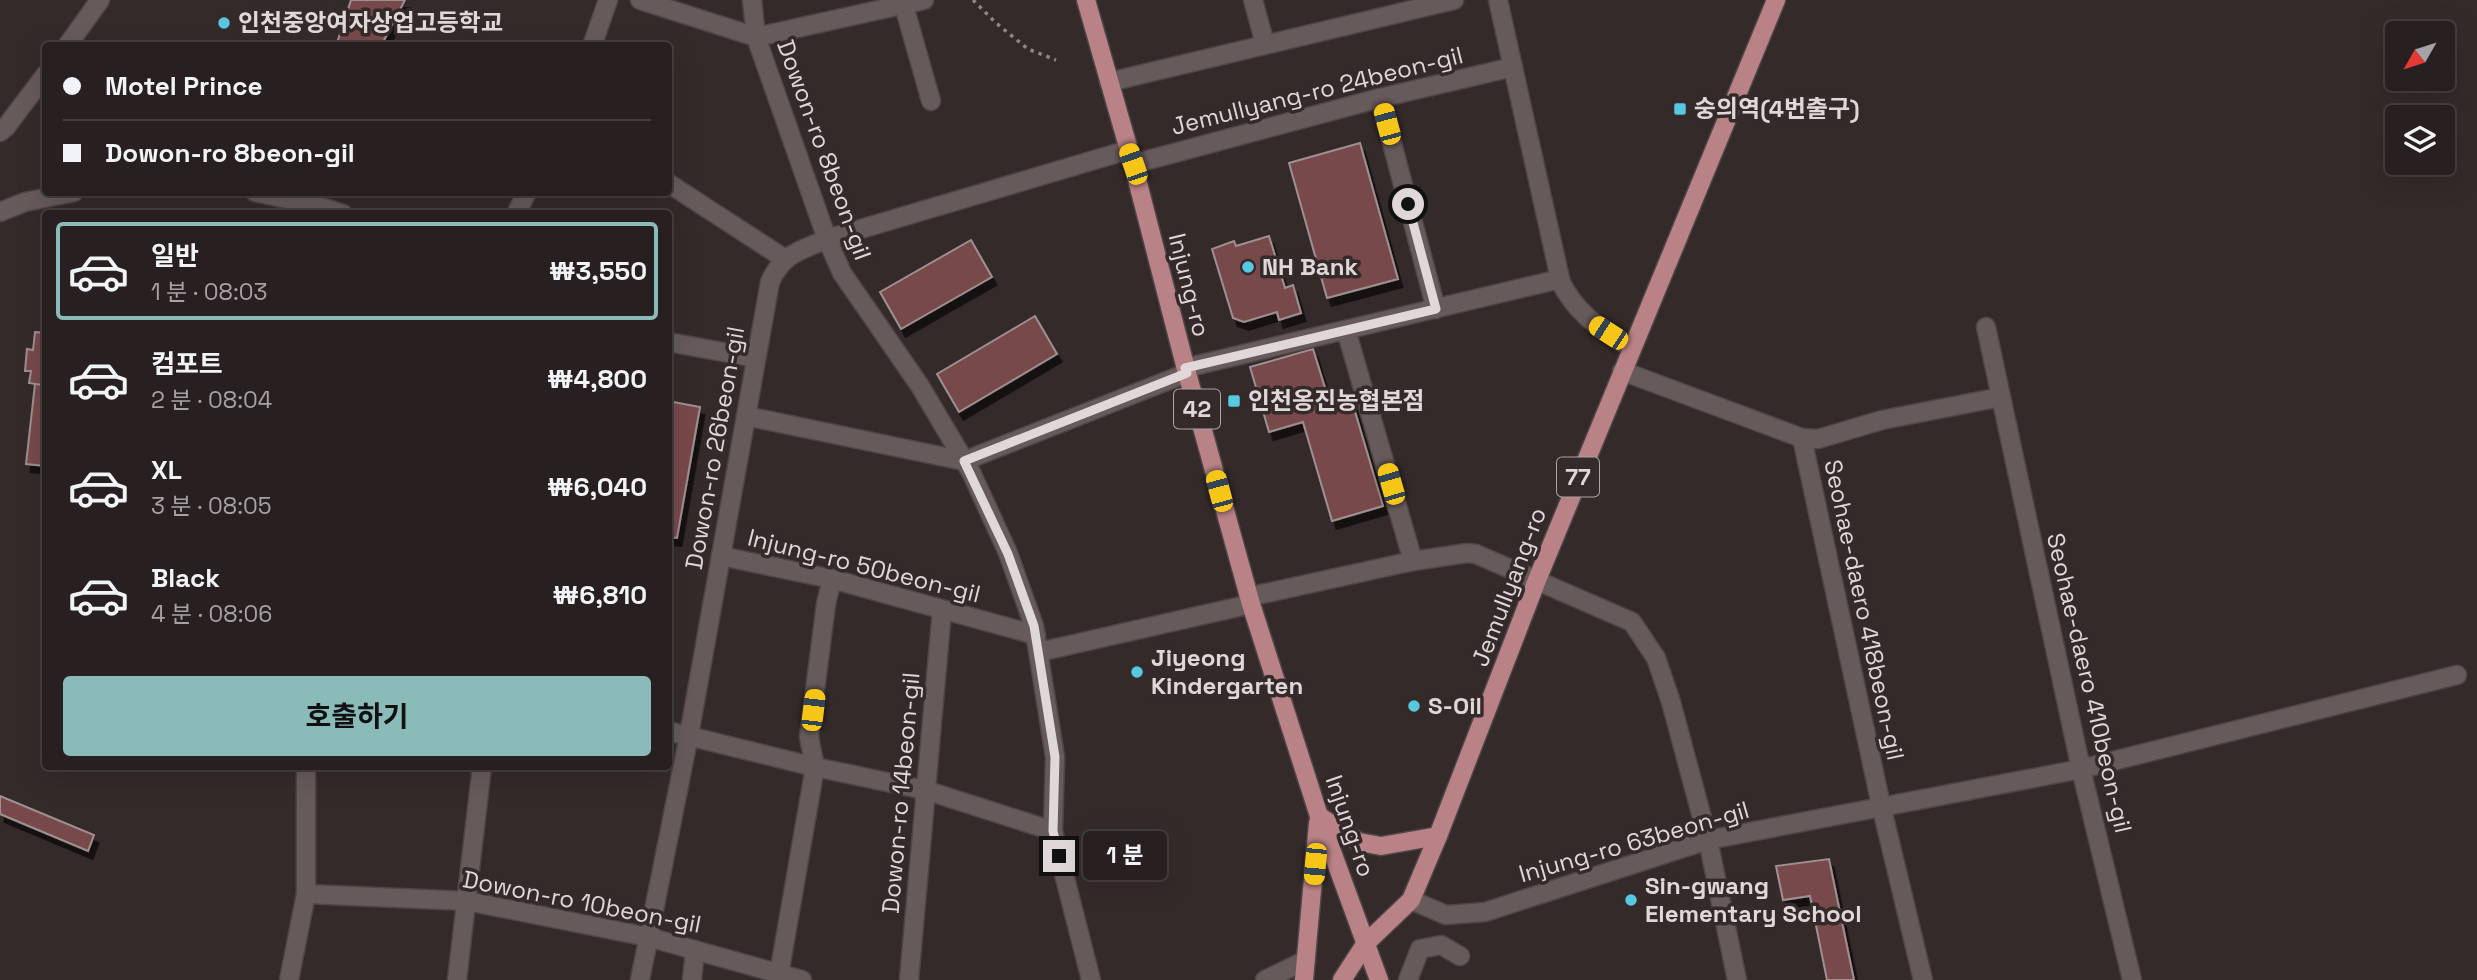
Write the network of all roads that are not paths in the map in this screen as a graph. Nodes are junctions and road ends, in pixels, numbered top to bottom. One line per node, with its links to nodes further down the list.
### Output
1 (100, 0): 13 (street)
2 (608, 0): 14 (street)
3 (639, 0): 12 (street)
4 (752, 0): 12 (street, Dowon-ro 8beon-gil)
5 (923, 0): 11 (street)
6 (1086, 0): 18 (main road, Injung-ro / 42)
7 (1253, 0): 15 (street)
8 (1454, 0): 15 (street)
9 (1498, 0): 16 (street)
10 (1776, 0): 35 (main road, Jemullyang-ro / 77)
11 (904, 6): 12 (street); 20 (street)
12 (756, 37): 28 (street, Dowon-ro 8beon-gil)
13 (70, 42)
14 (593, 42)
15 (1265, 44): 18 (street)
16 (1513, 67): 19 (street, Jemullyang-ro 24beon-gil); 30 (street)
17 (42, 79): 21 (street)
18 (1109, 82): 22 (main road, Injung-ro / 42)
19 (1380, 98): 22 (street, Jemullyang-ro 24beon-gil); 31 (street)
20 (931, 102)
21 (0, 132)
22 (1131, 157): 28 (street, Jemullyang-ro 24beon-gil); 37 (main road, Injung-ro / 42)
23 (672, 186): 29 (street)
24 (54, 196): 27 (street)
25 (273, 196): 26 (street)
26 (331, 210)
27 (0, 212)
28 (827, 239): 29 (street, Jemullyang-ro 24beon-gil); 42 (street, Dowon-ro 8beon-gil)
29 (785, 258): 36 (street, Dowon-ro 26beon-gil)
30 (1560, 279): 31 (street); 35 (street)
31 (1436, 309): 33 (street)
32 (1986, 327): 39 (street, Seohae-daero 410beon-gil)
33 (1346, 330): 37 (street); 44 (street)
34 (672, 343): 36 (street)
35 (1631, 348): 38 (main road, Jemullyang-ro / 77)
36 (756, 358): 40 (street, Dowon-ro 26beon-gil)
37 (1186, 371): 42 (street); 47 (main road, Injung-ro / 42)
38 (1622, 371): 41 (street, Seohae-daero 418beon-gil); 46 (main road, Jemullyang-ro / 77)
39 (2001, 397): 41 (street); 54 (street, Seohae-daero 410beon-gil)
40 (746, 416): 42 (street); 43 (street, Dowon-ro 26beon-gil)
41 (1802, 438): 58 (street, Seohae-daero 418beon-gil)
42 (964, 461): 49 (street, Dowon-ro 8beon-gil)
43 (721, 556): 45 (street, Injung-ro 50beon-gil); 52 (street, Dowon-ro 26beon-gil)
44 (1413, 561): 46 (street, Injung-ro 50beon-gil); 47 (street, Injung-ro 50beon-gil)
45 (832, 579): 48 (street, Injung-ro 50beon-gil); 53 (street)
46 (1537, 580): 61 (main road, Jemullyang-ro / 77); 62 (street, Injung-ro 50beon-gil)
47 (1250, 600): 49 (street, Injung-ro 50beon-gil); 59 (main road, Injung-ro / 42)
48 (942, 610): 49 (street, Injung-ro 50beon-gil); 57 (street, Dowon-ro 14beon-gil)
49 (1037, 643): 60 (street, Dowon-ro 8beon-gil)
50 (2457, 675): 54 (street, Injung-ro 63beon-gil)
51 (672, 733): 52 (street)
52 (689, 735): 53 (street); 66 (street, Dowon-ro 26beon-gil)
53 (815, 767): 57 (street); 71 (street)
54 (2081, 769): 58 (street, Injung-ro 63beon-gil); 86 (street, Seohae-daero 410beon-gil)
55 (306, 770): 63 (street)
56 (482, 770): 65 (street)
57 (925, 790): 60 (street); 77 (street, Dowon-ro 14beon-gil)
58 (1881, 805): 62 (street, Injung-ro 63beon-gil); 85 (street, Seohae-daero 418beon-gil)
59 (1319, 816): 61 (main road); 67 (main road, Injung-ro / 42); 70 (main road)
60 (1053, 831): 78 (street, Dowon-ro 8beon-gil)
61 (1438, 836): 64 (main road, Jemullyang-ro / 77)
62 (1708, 840): 64 (street, Injung-ro 63beon-gil); 84 (street, Injung-ro 50beon-gil)
63 (306, 894): 65 (street, Dowon-ro 10beon-gil); 72 (street)
64 (1411, 900): 67 (main road, Jemullyang-ro / 77)
65 (467, 901): 66 (street, Dowon-ro 10beon-gil); 73 (street)
66 (648, 937): 68 (street, Dowon-ro 10beon-gil); 74 (street, Dowon-ro 26beon-gil)
67 (1366, 943): 81 (main road, Jemullyang-ro); 82 (main road, Injung-ro / 42)
68 (695, 950): 71 (street, Dowon-ro 10beon-gil); 75 (street)
69 (1460, 956): 83 (street)
70 (1306, 960): 79 (street); 80 (main road)
71 (779, 976): 76 (street, Dowon-ro 10beon-gil)
72 (289, 980)
73 (457, 980)
74 (640, 980)
75 (692, 980)
76 (802, 980)
77 (909, 980)
78 (1091, 980)
79 (1265, 980)
80 (1304, 980)
81 (1342, 980)
82 (1379, 980)
83 (1408, 980)
84 (1737, 980)
85 (1923, 980)
86 (2132, 980)

